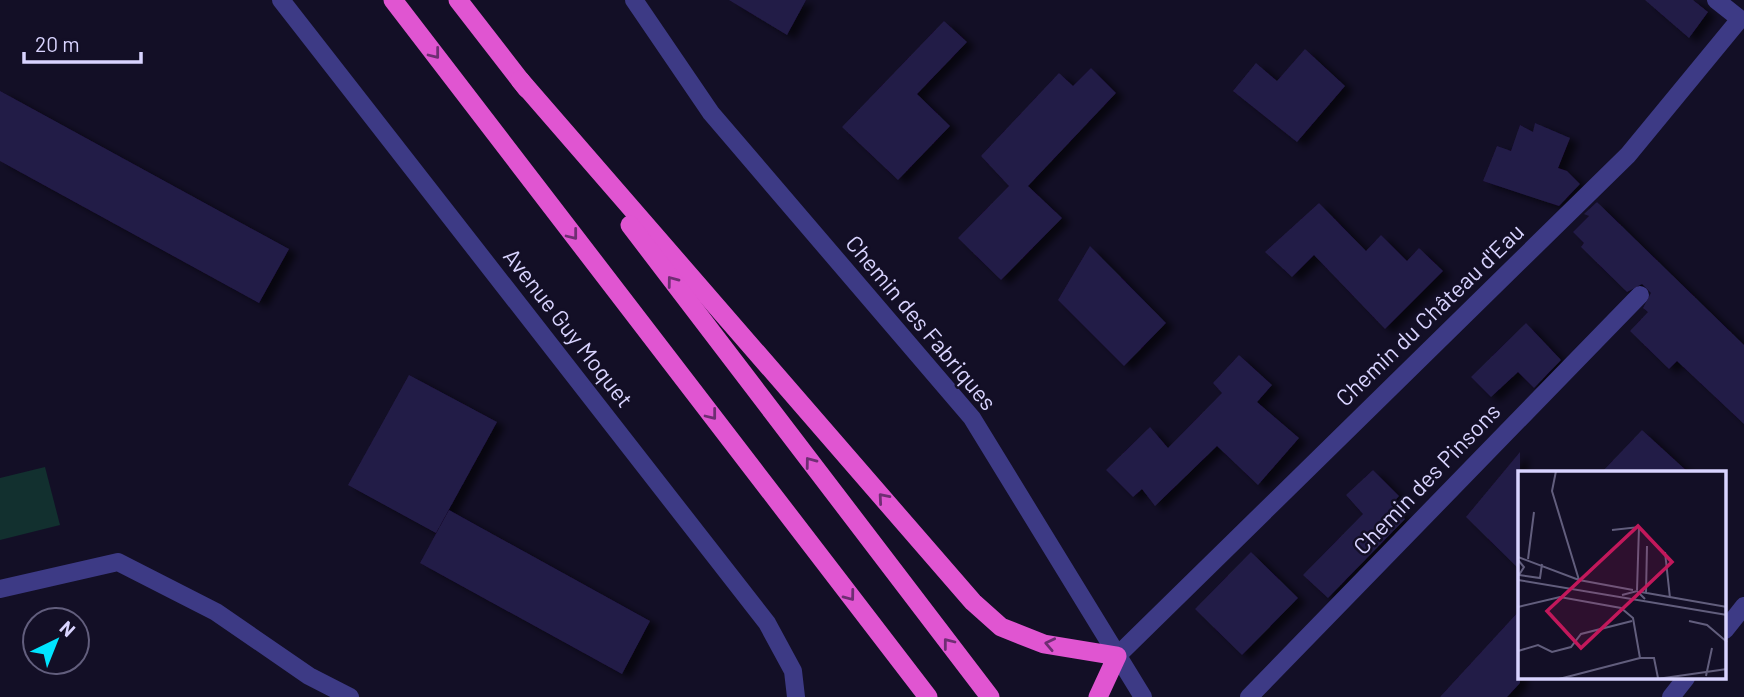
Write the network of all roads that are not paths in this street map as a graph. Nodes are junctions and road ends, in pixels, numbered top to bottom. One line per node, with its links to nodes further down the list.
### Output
1 (281, 0): 14 (street, Avenue Guy Moquet)
2 (393, 0): 15 (highway, one-way to 15)
3 (634, 0): 11 (street, Chemin des Fabriques)
4 (1716, 0): 11 (street, Chemin du Château d'Eau)
5 (461, 3): 6 (highway)
6 (520, 80): 11 (highway, one-way to 6); 16 (highway, one-way to 6)
7 (1640, 295): 19 (street, Chemin des Pinsons)
8 (0, 589): 13 (street)
9 (1744, 606): 10 (street)
10 (1726, 629)
11 (1117, 656): 17 (highway); 18 (street, Chemin des Fabriques)
12 (1684, 680): 20 (street)
13 (350, 697)
14 (796, 697)
15 (928, 697)
16 (990, 697)
17 (1098, 697)
18 (1143, 697)
19 (1249, 697)
20 (1671, 697)

